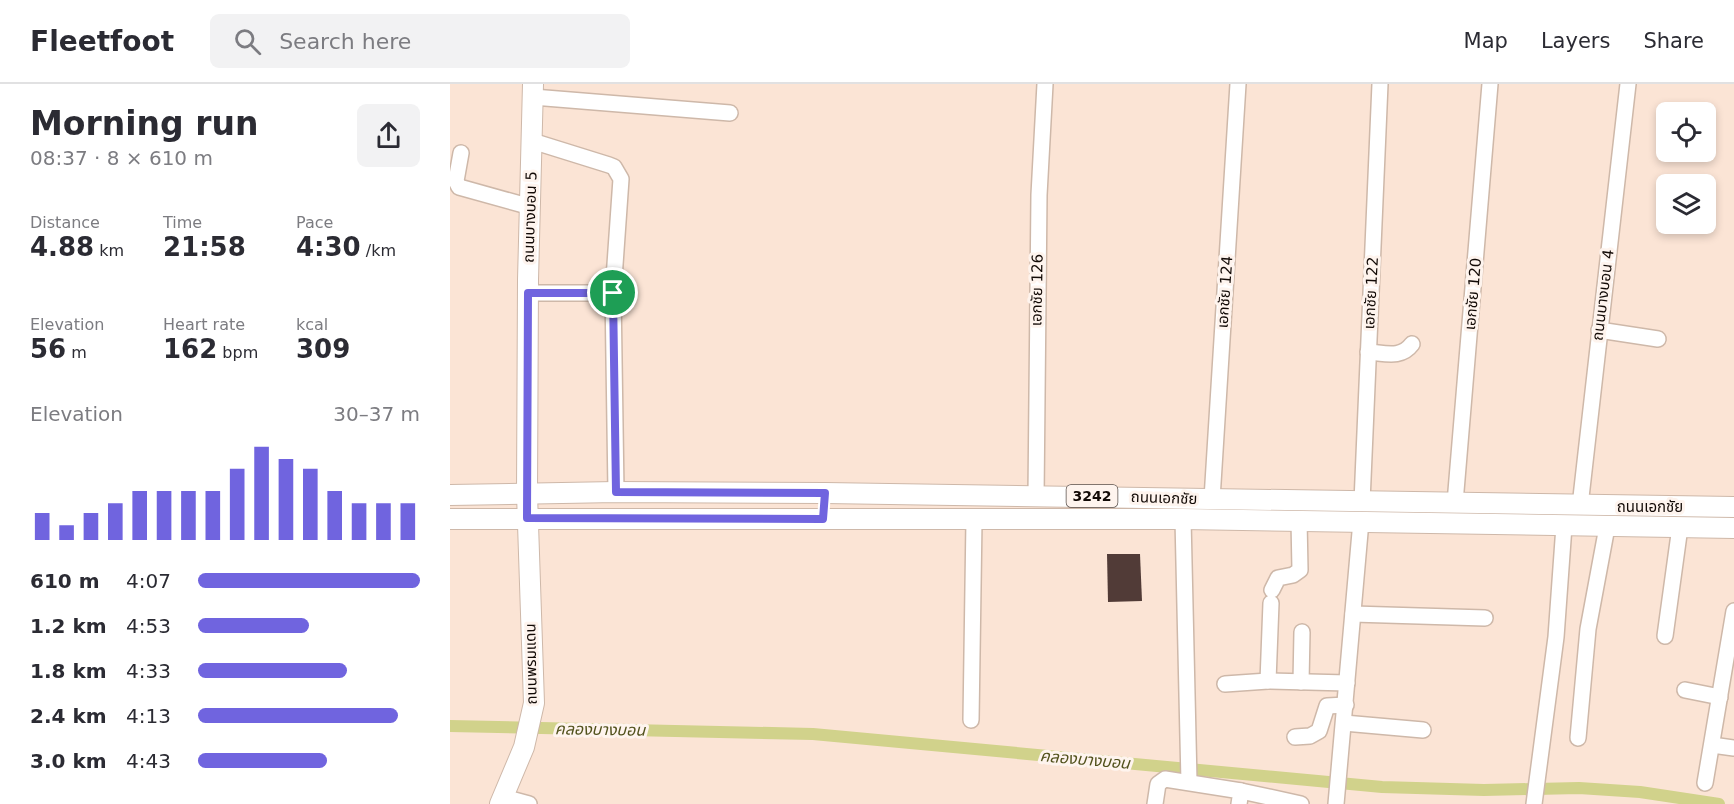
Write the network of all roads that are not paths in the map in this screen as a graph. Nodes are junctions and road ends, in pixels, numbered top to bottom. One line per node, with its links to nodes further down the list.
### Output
1 (1045, 84): 21 (street, เอกชัย 126)
2 (1238, 84): 22 (street, เอกชัย 124)
3 (1380, 84): 16 (street, เอกชัย 122)
4 (1490, 84): 24 (street, เอกชัย 120)
5 (1628, 84): 13 (street, ถนนบางบอน 4)
6 (533, 91): 7 (street); 8 (main road, ถนนบางบอน 5)
7 (730, 113)
8 (532, 141): 10 (main road, ถนนบางบอน 5); 12 (street)
9 (461, 153): 10 (street)
10 (531, 207): 11 (main road, ถนนบางบอน 5)
11 (528, 293): 12 (street); 19 (main road, ถนนบางบอน 5)
12 (613, 293): 17 (street)
13 (1599, 330): 14 (street); 25 (street, ถนนบางบอน 4)
14 (1658, 339)
15 (1412, 344): 16 (street)
16 (1368, 352): 23 (street, เอกชัย 122)
17 (616, 492): 18 (main road, ถนนเอกชัย / 3242); 19 (main road, ถนนเอกชัย / 3242)
18 (825, 493): 21 (main road, ถนนเอกชัย / 3242); 29 (main road)
19 (526, 494): 20 (main road, ถนนเอกชัย / 3242); 27 (main road, ถนนพรมแดน)
20 (450, 495)
21 (1036, 497): 22 (main road, ถนนเอกชัย / 3242)
22 (1212, 499): 23 (main road, ถนนเอกชัย / 3242)
23 (1362, 501): 24 (main road, ถนนเอกชัย / 3242)
24 (1455, 503): 25 (main road, ถนนเอกชัย / 3242)
25 (1580, 506): 26 (main road, ถนนเอกชัย / 3242)
26 (1734, 507)
27 (527, 518): 28 (main road, ถนนเอกชัย / 3242); 29 (main road, ถนนเอกชัย / 3242); 60 (main road, ถนนพรมแดน)
28 (450, 519)
29 (823, 519): 31 (main road, ถนนเอกชัย / 3242)
30 (1183, 519): 31 (main road, ถนนเอกชัย / 3242); 32 (main road, ถนนเอกชัย / 3242); 57 (street)
31 (974, 520): 50 (street)
32 (1299, 520): 33 (main road, ถนนเอกชัย / 3242); 43 (street)
33 (1361, 521): 34 (main road, ถนนเอกชัย / 3242); 39 (street)
34 (1564, 526): 35 (main road, ถนนเอกชัย / 3242); 62 (street)
35 (1607, 527): 36 (main road, ถนนเอกชัย / 3242); 54 (street)
36 (1680, 527): 37 (main road, ถนนเอกชัย / 3242); 42 (street)
37 (1734, 528)
38 (1734, 611): 48 (street)
39 (1353, 614): 40 (street); 45 (street)
40 (1485, 618)
41 (1302, 632): 44 (street)
42 (1665, 636)
43 (1268, 681): 44 (street); 46 (street)
44 (1300, 682): 45 (street)
45 (1347, 683): 49 (street)
46 (1225, 684)
47 (1685, 690): 48 (street)
48 (1720, 697): 55 (street)
49 (1346, 705): 51 (street); 53 (street)
50 (971, 720)
51 (1344, 723): 52 (street); 61 (street)
52 (1423, 730)
53 (1296, 737)
54 (1578, 738)
55 (1712, 745): 56 (street); 58 (street)
56 (1734, 748)
57 (1188, 778): 59 (street); 64 (street)
58 (1705, 783)
59 (1240, 797): 65 (street)
60 (502, 800): 63 (street)
61 (1336, 800)
62 (1534, 802)
63 (529, 804)
64 (1155, 804)
65 (1301, 804)

